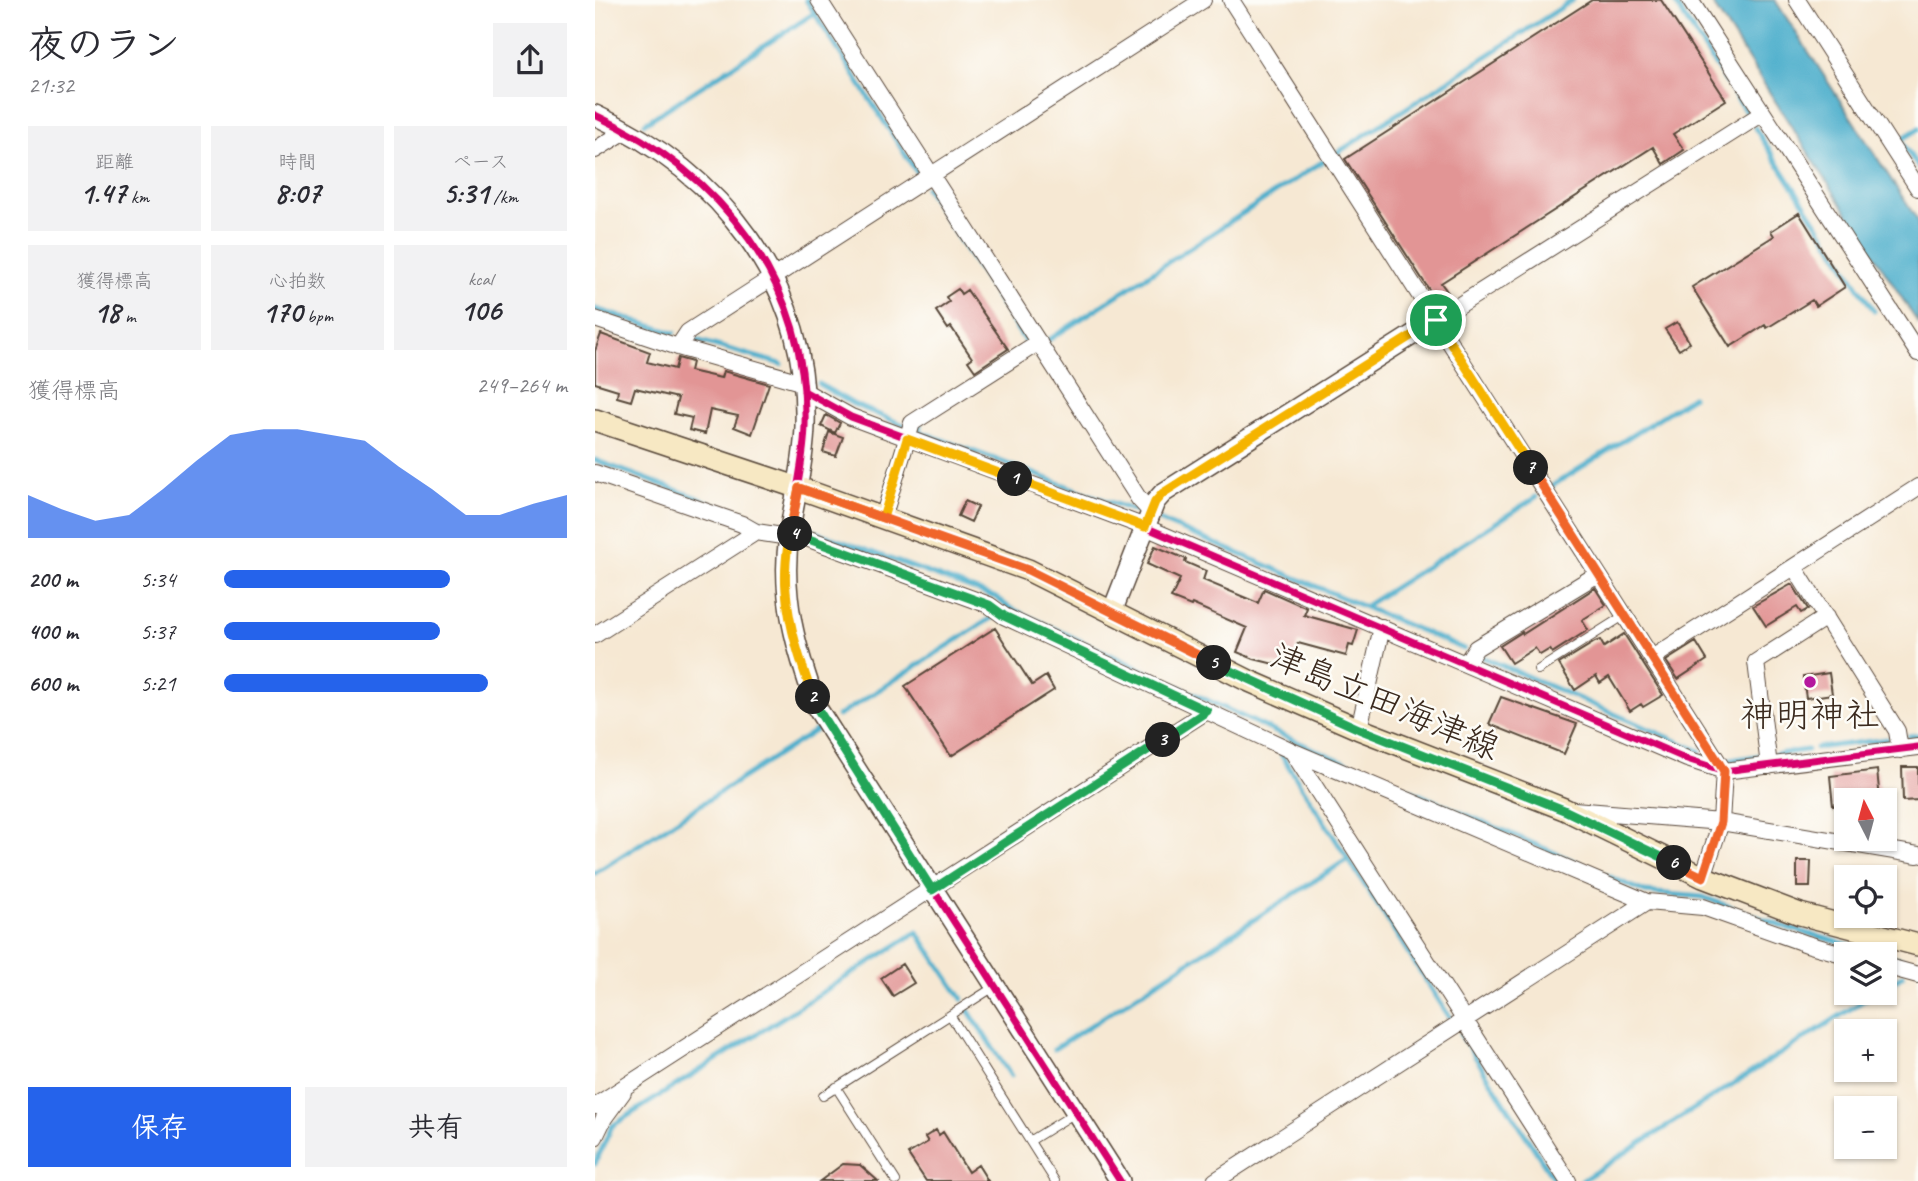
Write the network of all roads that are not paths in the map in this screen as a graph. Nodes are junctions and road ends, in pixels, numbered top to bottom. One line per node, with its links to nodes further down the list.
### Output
1 (818, 0): 10 (street)
2 (1203, 0): 10 (street)
3 (1231, 0): 13 (street)
4 (1690, 0): 6 (street)
5 (1798, 1): 11 (street)
6 (1763, 113): 13 (street); 17 (street)
7 (595, 115): 8 (street)
8 (627, 130): 9 (street); 12 (street)
9 (595, 150)
10 (932, 177): 12 (street); 15 (street)
11 (1918, 188)
12 (773, 278): 16 (street); 18 (street)
13 (1436, 320): 25 (street); 29 (street)
14 (596, 322): 16 (street)
15 (1039, 342): 20 (street); 25 (street)
16 (678, 347): 18 (street)
17 (1918, 353)
18 (804, 387): 20 (street); 23 (street)
19 (595, 420): 23 (main road, 津島立田海津線)
20 (907, 439): 24 (street); 25 (street)
21 (595, 473): 26 (street)
22 (1918, 487): 28 (street)
23 (799, 488): 24 (main road, 津島立田海津線); 27 (street)
24 (883, 518): 30 (main road, 津島立田海津線)
25 (1148, 520): 30 (street); 33 (street)
26 (756, 532): 27 (street); 34 (street)
27 (789, 534): 38 (street); 49 (street)
28 (1794, 566): 32 (street); 35 (street)
29 (1598, 574): 31 (street); 36 (street)
30 (1112, 612): 39 (main road, 津島立田海津線)
31 (1625, 615): 35 (street); 37 (lane)
32 (1826, 617): 41 (street); 43 (street)
33 (1382, 627): 36 (street); 39 (street)
34 (595, 635)
35 (1652, 658): 44 (street)
36 (1466, 663): 44 (street)
37 (1538, 670)
38 (1207, 711): 42 (street); 49 (street)
39 (1359, 729): 45 (main road, 津島立田海津線)
40 (1918, 747): 41 (street)
41 (1900, 750): 43 (street)
42 (1292, 751): 50 (street); 57 (street)
43 (1769, 766): 44 (street)
44 (1724, 771): 46 (street)
45 (1564, 810): 46 (street); 48 (main road, 津島立田海津線)
46 (1721, 822): 47 (street); 48 (street)
47 (1918, 855)
48 (1703, 877): 51 (main road, 津島立田海津線)
49 (932, 890): 55 (street); 58 (street)
50 (1647, 902): 52 (street); 57 (street)
51 (1918, 945)
52 (1834, 952)
53 (1897, 969): 54 (street)
54 (1918, 975)
55 (994, 987): 56 (lane); 62 (street)
56 (950, 1015): 59 (lane); 64 (lane)
57 (1464, 1020): 68 (street); 69 (street)
58 (630, 1084): 61 (street); 63 (street)
59 (836, 1087): 60 (lane); 65 (lane)
60 (823, 1096)
61 (595, 1106)
62 (1076, 1112): 64 (lane); 67 (street)
63 (595, 1137)
64 (1030, 1141): 66 (lane)
65 (896, 1181)
66 (1055, 1181)
67 (1120, 1181)
68 (1215, 1181)
69 (1569, 1181)

